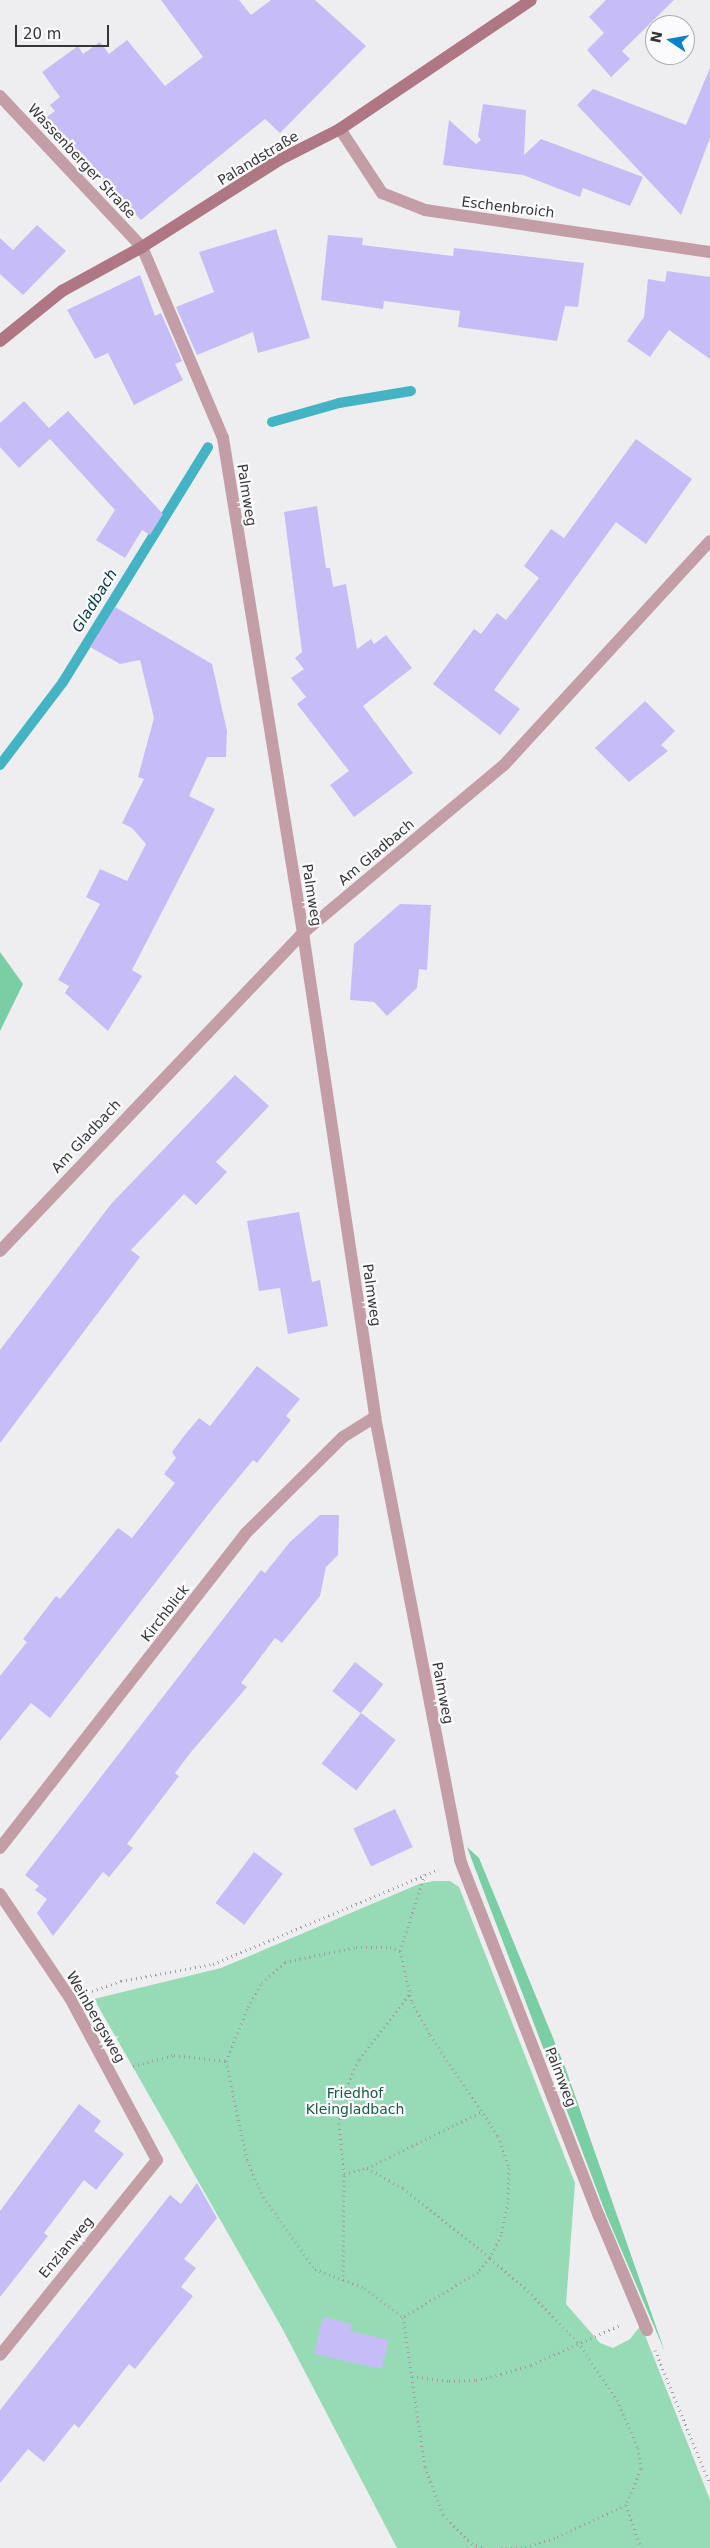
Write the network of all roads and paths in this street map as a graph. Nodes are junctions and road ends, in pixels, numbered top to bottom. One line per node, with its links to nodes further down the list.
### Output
1 (531, 0): 3 (main road, Palandstraße)
2 (0, 96): 4 (street, Wassenberger Straße)
3 (340, 128): 4 (main road, Palandstraße); 5 (street, Eschenbroich)
4 (142, 247): 6 (main road, Palandstraße); 8 (street, Palmweg)
5 (710, 252)
6 (0, 341)
7 (710, 541): 8 (street, Am Gladbach)
8 (303, 933): 9 (street, Am Gladbach); 10 (street, Palmweg)
9 (0, 1251)
10 (375, 1417): 11 (street, Kirchblick); 12 (street, Palmweg)
11 (0, 1848)
12 (460, 1860): 13 (path); 27 (street, Palmweg)
13 (426, 1874): 15 (path); 17 (path)
14 (0, 1894): 17 (street, Weinbergsweg)
15 (400, 1952): 16 (path); 18 (path)
16 (411, 1992): 20 (path); 23 (path)
17 (70, 1998): 19 (street, Weinbergsweg)
18 (226, 2061): 19 (path); 25 (path)
19 (112, 2075): 21 (street, Weinbergsweg)
20 (483, 2111): 22 (path); 24 (path)
21 (157, 2160): 30 (street, Enzianweg)
22 (367, 2168): 23 (path); 24 (path)
23 (344, 2174): 25 (path)
24 (490, 2258): 26 (path); 29 (path)
25 (343, 2281): 26 (path)
26 (403, 2316): 31 (path)
27 (642, 2316): 28 (street, Palmweg); 29 (path)
28 (647, 2330): 32 (path)
29 (578, 2342): 31 (path); 33 (path)
30 (0, 2355)
31 (412, 2376): 34 (path)
32 (710, 2484)
33 (626, 2505): 36 (path); 37 (path)
34 (476, 2547): 35 (path)
35 (486, 2548)
36 (501, 2548)
37 (641, 2548)

